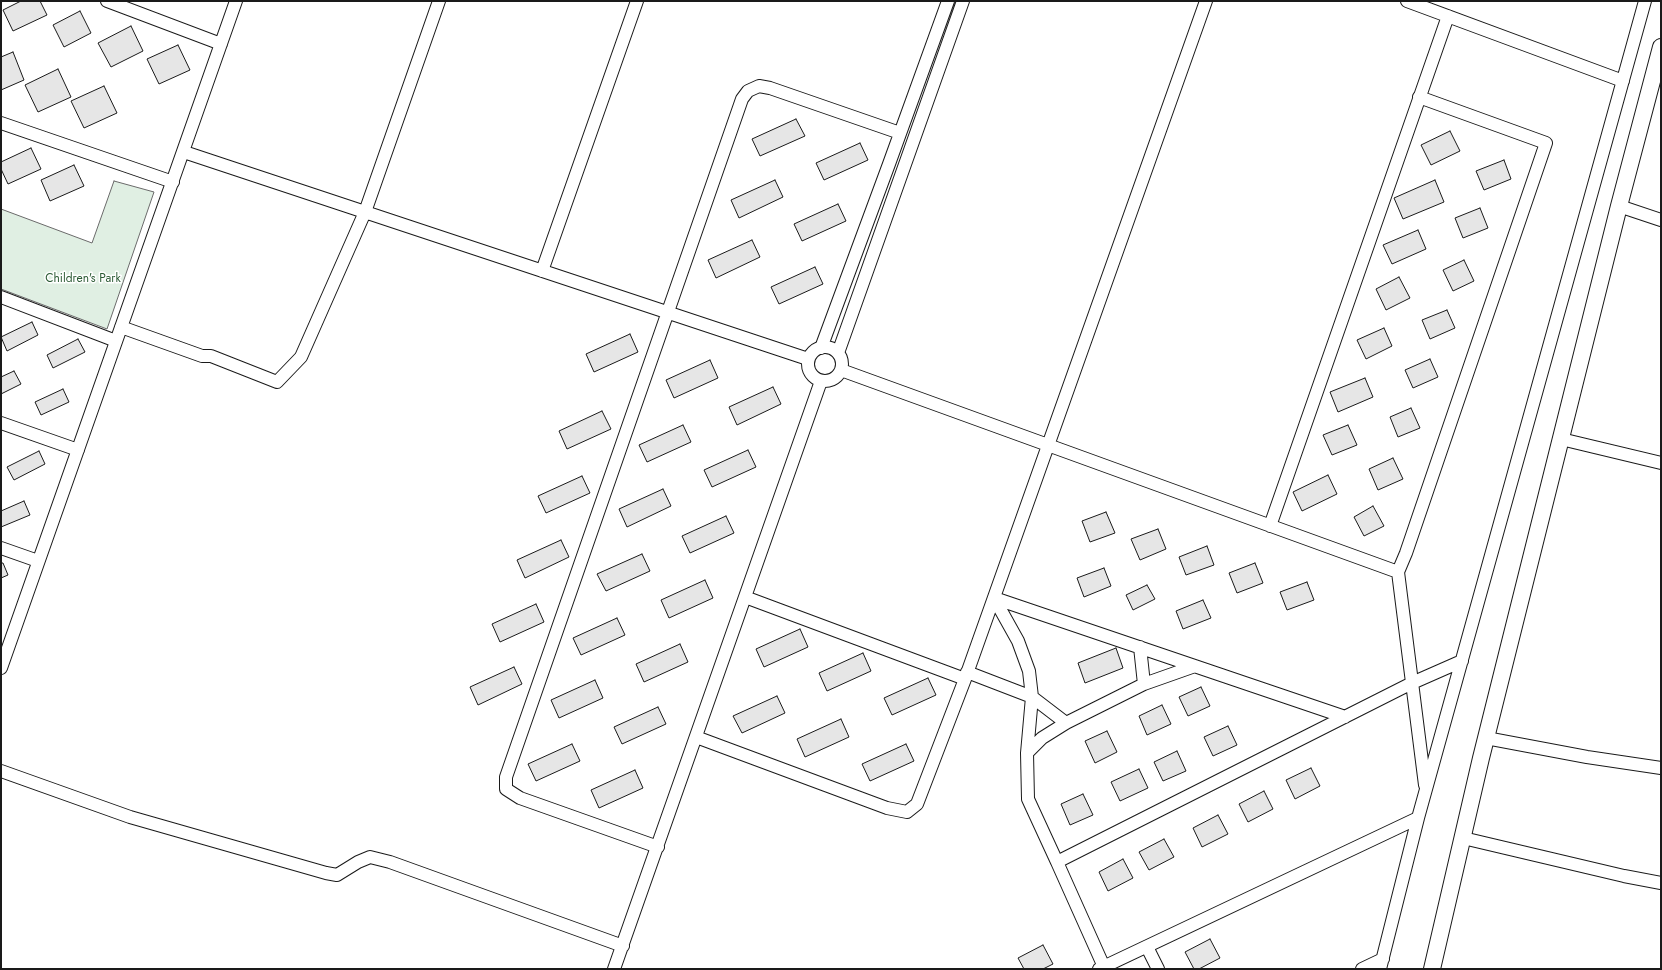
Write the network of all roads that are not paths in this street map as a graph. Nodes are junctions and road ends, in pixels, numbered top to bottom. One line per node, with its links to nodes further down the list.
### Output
1 (107, 1): 11 (street)
2 (236, 1): 11 (street)
3 (439, 1): 20 (street)
4 (637, 1): 22 (street)
5 (948, 1): 16 (street)
6 (963, 1): 28 (street)
7 (1206, 1): 34 (street)
8 (1407, 1): 10 (street)
9 (1645, 1): 13 (street)
10 (1448, 16): 13 (street); 14 (street)
11 (221, 44): 17 (street)
12 (1661, 47): 19 (street)
13 (1623, 81): 44 (street)
14 (1419, 97): 37 (street); 40 (street)
15 (1, 123): 18 (street)
16 (900, 133): 24 (street); 27 (street)
17 (184, 152): 18 (street); 20 (street)
18 (173, 182): 25 (street)
19 (1619, 206): 21 (street); 33 (street)
20 (365, 212): 22 (street); 25 (street)
21 (1661, 220)
22 (542, 271): 24 (street)
23 (1, 297): 26 (street)
24 (669, 313): 29 (street); 61 (street)
25 (121, 327): 26 (street)
26 (116, 341): 35 (street)
27 (821, 348): 28 (street); 29 (street)
28 (838, 352): 30 (street)
29 (808, 360): 31 (street)
30 (841, 370): 31 (street); 34 (street)
31 (820, 381): 41 (street)
32 (1, 423): 35 (street)
33 (1561, 439): 36 (street); 54 (street)
34 (1048, 445): 37 (street); 42 (street)
35 (78, 450): 39 (street)
36 (1661, 463)
37 (1270, 526): 40 (street)
38 (1, 548): 39 (street)
39 (38, 561): 46 (street)
40 (1398, 572): 48 (street)
41 (745, 597): 47 (street); 53 (street)
42 (994, 598): 43 (street); 47 (street); 50 (street)
43 (1140, 647): 45 (street); 49 (street)
44 (1462, 661): 48 (street); 58 (street)
45 (1195, 666): 49 (street); 51 (street)
46 (1, 668)
47 (966, 676): 50 (street); 53 (street)
48 (1412, 683): 51 (street); 58 (street)
49 (1144, 684): 52 (street)
50 (1032, 697): 52 (street); 55 (street)
51 (1345, 717): 62 (street)
52 (1066, 723): 55 (street)
53 (696, 737): 61 (street)
54 (1486, 738): 56 (street); 60 (street)
55 (1027, 753): 62 (street)
56 (1661, 768)
57 (1, 771): 64 (street)
58 (1426, 792): 59 (street)
59 (1418, 818): 65 (street); 66 (street)
60 (1463, 838): 63 (street); 71 (street)
61 (658, 847): 64 (street)
62 (1057, 862): 67 (street)
63 (1661, 883)
64 (623, 946): 68 (street)
65 (1147, 947): 67 (street); 69 (street)
66 (1382, 964): 70 (street)
67 (1102, 968)
68 (614, 969)
69 (1158, 969)
70 (1362, 969)
71 (1432, 969)

